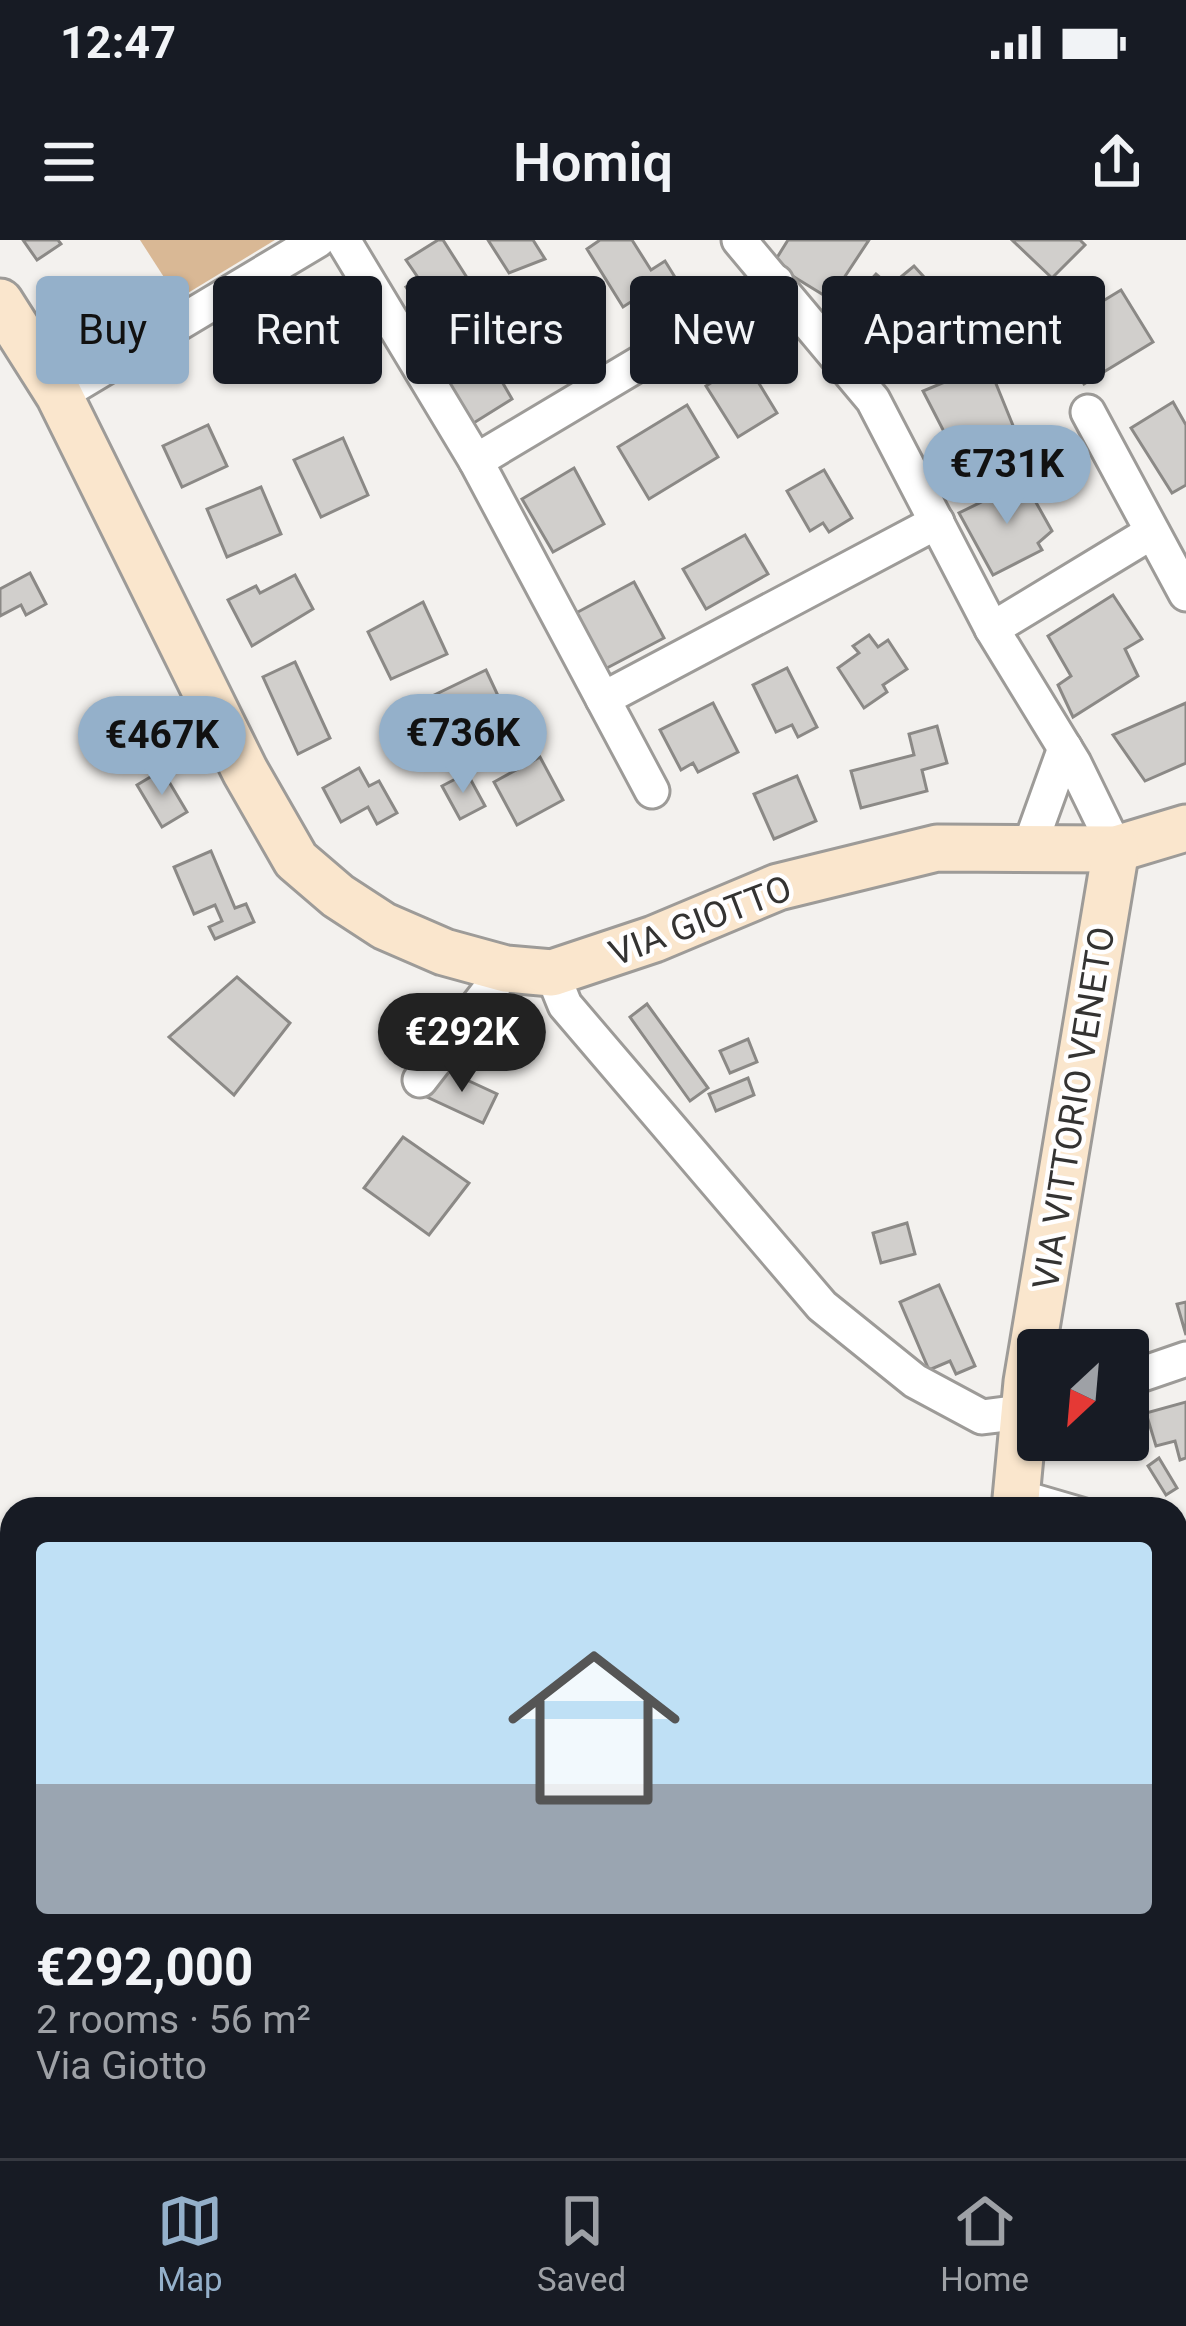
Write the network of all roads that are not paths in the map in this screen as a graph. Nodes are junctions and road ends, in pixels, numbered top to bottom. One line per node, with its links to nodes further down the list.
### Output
1 (319, 240): 8 (street)
2 (343, 240): 10 (street)
3 (740, 240): 4 (street)
4 (771, 276)
5 (0, 302): 8 (street, VIA GIOTTO)
6 (798, 309): 11 (street)
7 (630, 369): 10 (street)
8 (59, 395): 21 (street, VIA GIOTTO)
9 (1088, 412): 12 (street)
10 (476, 460): 15 (street)
11 (937, 522): 14 (street); 15 (street)
12 (1152, 532): 13 (street); 14 (street)
13 (1186, 594)
14 (992, 629): 16 (street)
15 (603, 699): 17 (street)
16 (1070, 756): 19 (street); 20 (street)
17 (652, 791)
18 (1186, 828): 20 (street, VIA GIOTTO)
19 (1029, 848): 20 (street, VIA GIOTTO); 22 (street, VIA GIOTTO)
20 (1116, 849): 24 (street, VIA VITTORIO VENETO)
21 (506, 969): 22 (street, VIA GIOTTO); 23 (street)
22 (552, 973): 27 (street)
23 (420, 1080)
24 (1043, 1329)
25 (1186, 1359): 26 (street)
26 (1149, 1372)
27 (1017, 1414)
28 (1022, 1461): 29 (street, VIA VITTORIO VENETO)
29 (1016, 1497)

